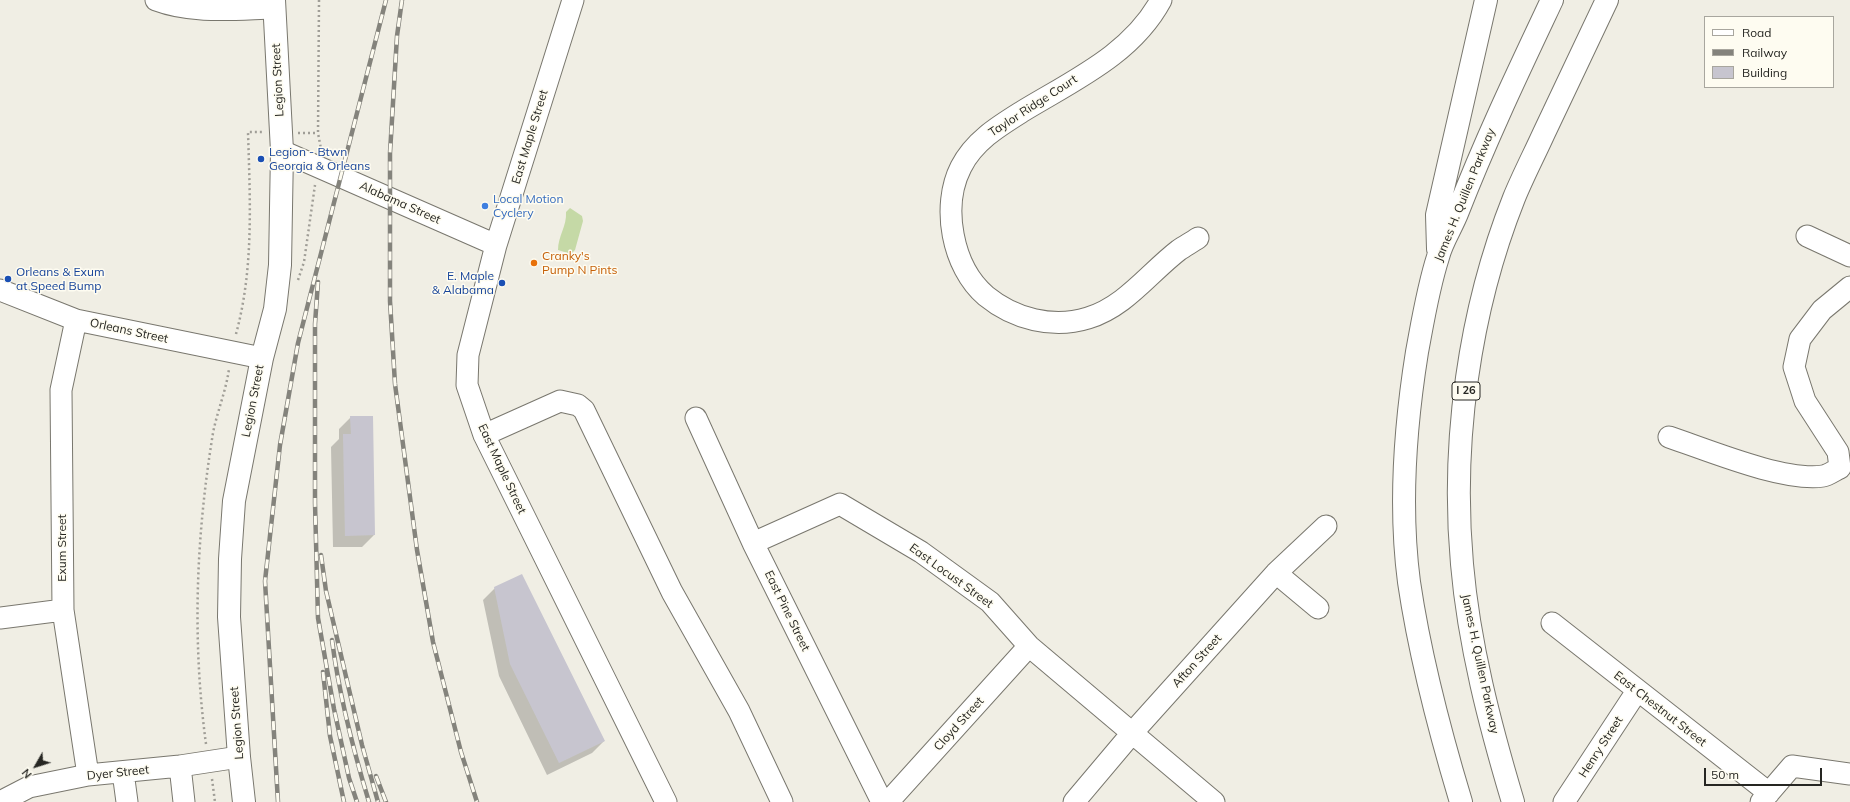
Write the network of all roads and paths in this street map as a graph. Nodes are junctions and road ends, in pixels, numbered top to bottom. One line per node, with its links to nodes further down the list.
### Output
1 (156, 0): 8 (street)
2 (319, 0): 9 (path)
3 (573, 0): 15 (street, East Maple Street)
4 (1161, 0): 14 (street, Taylor Ridge Court)
5 (1486, 0): 16 (main road)
6 (1552, 0): 16 (main road, James H. Quillen Parkway)
7 (1607, 0): 56 (main road, James H. Quillen Parkway / I 26)
8 (274, 4): 10 (main road, Legion Street)
9 (318, 133): 10 (path); 11 (path)
10 (282, 142): 15 (street, Alabama Street); 22 (path); 23 (main road, Legion Street)
11 (321, 152)
12 (316, 183): 18 (path)
13 (1808, 236): 17 (street)
14 (1198, 238)
15 (496, 245): 25 (street, East Maple Street)
16 (1438, 256): 55 (main road, James H. Quillen Parkway)
17 (1850, 256)
18 (297, 284)
19 (1850, 287): 26 (street)
20 (0, 290): 21 (street, Orleans Street)
21 (76, 320): 22 (street, Orleans Street); 31 (street, Exum Street)
22 (232, 352): 23 (street, Orleans Street); 38 (path)
23 (262, 358): 37 (main road, Legion Street)
24 (696, 418): 28 (street, East Pine Street)
25 (484, 435): 49 (street, East Maple Street); 50 (street)
26 (1669, 437)
27 (1326, 526): 29 (street, Afton Street)
28 (753, 543): 34 (street, East Locust Street); 51 (street, East Pine Street)
29 (1276, 573): 30 (street); 36 (street, Afton Street)
30 (1318, 608)
31 (63, 610): 32 (street); 42 (street, Exum Street)
32 (0, 618)
33 (1552, 623): 35 (street, East Chestnut Street)
34 (1029, 646): 36 (street, East Locust Street); 52 (street, Cloyd Street)
35 (1637, 691): 43 (street, East Chestnut Street); 57 (street, Henry Street)
36 (1133, 732): 53 (street, Afton Street); 54 (street, East Locust Street)
37 (239, 757): 38 (street, Dyer Street); 48 (main road, Legion Street)
38 (209, 761): 39 (street, Dyer Street); 47 (path)
39 (180, 766): 40 (street, Dyer Street); 46 (street)
40 (123, 772): 42 (street, Dyer Street); 45 (street)
41 (1850, 774): 43 (street, East Chestnut Street)
42 (88, 775): 44 (street, Dyer Street)
43 (1765, 798)
44 (0, 802)
45 (127, 802)
46 (184, 802)
47 (215, 802)
48 (244, 802)
49 (666, 802)
50 (782, 802)
51 (882, 802)
52 (888, 802)
53 (1074, 802)
54 (1214, 802)
55 (1461, 802)
56 (1513, 802)
57 (1564, 802)

